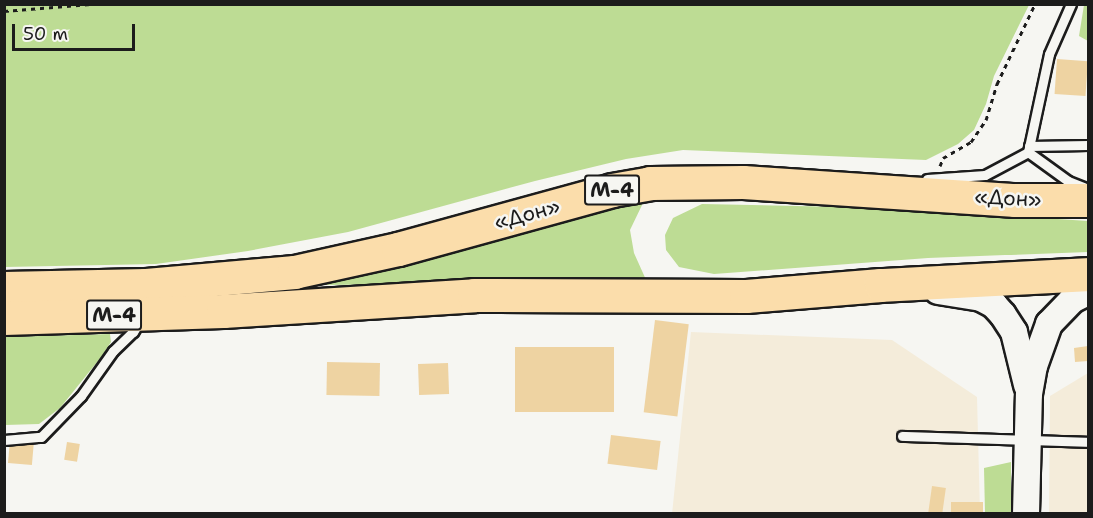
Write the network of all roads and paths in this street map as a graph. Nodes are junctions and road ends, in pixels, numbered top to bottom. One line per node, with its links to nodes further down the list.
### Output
1 (91, 4): 4 (path)
2 (1035, 4): 7 (path)
3 (1071, 4): 6 (lane)
4 (4, 11)
5 (1089, 146): 6 (lane)
6 (1029, 149): 7 (lane); 11 (lane)
7 (935, 179): 8 (lane)
8 (917, 180)
9 (896, 182): 10 (lane, М-4)
10 (832, 187): 12 (highway, «Дон» / М-4); 15 (highway, «Дон» / М-4)
11 (1089, 188)
12 (1089, 200)
13 (1089, 274): 14 (highway, М-4)
14 (881, 285): 17 (highway, М-4); 19 (main road, М-4)
15 (4, 288)
16 (1089, 292): 19 (main road)
17 (144, 314): 18 (highway, М-4); 21 (lane)
18 (4, 318)
19 (1029, 394): 22 (main road)
20 (903, 436): 22 (lane)
21 (4, 440)
22 (1028, 440): 23 (lane); 24 (main road)
23 (1089, 442)
24 (1026, 513)

